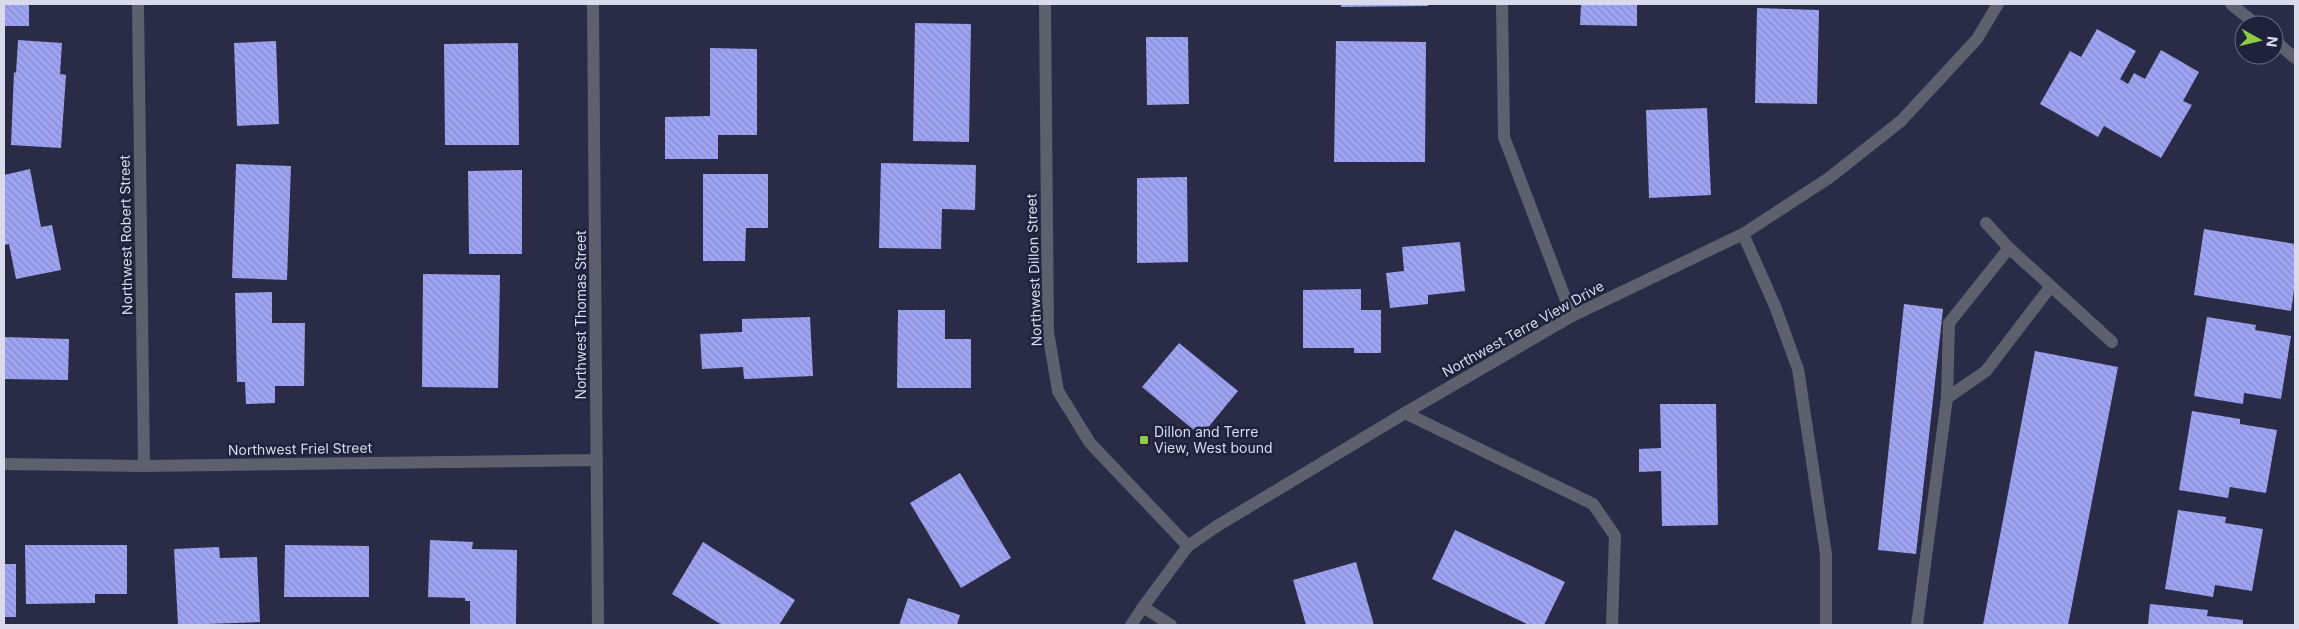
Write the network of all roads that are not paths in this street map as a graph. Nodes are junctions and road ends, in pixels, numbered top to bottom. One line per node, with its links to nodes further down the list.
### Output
1 (138, 4): 20 (street, Northwest Robert Street)
2 (593, 4): 18 (street, Northwest Thomas Street)
3 (1045, 4): 21 (street, Northwest Dillon Street)
4 (1502, 4): 14 (street)
5 (1998, 4): 11 (street, Northwest Terre View Drive)
6 (2231, 4): 7 (street)
7 (2245, 15)
8 (2284, 49): 9 (street)
9 (2295, 58)
10 (1986, 223): 12 (street)
11 (1743, 234): 14 (street, Northwest Terre View Drive); 27 (street)
12 (2010, 248): 13 (street); 16 (street)
13 (2051, 286): 15 (street); 16 (street)
14 (1572, 316): 17 (street, Northwest Terre View Drive)
15 (2112, 342)
16 (1947, 398): 28 (street)
17 (1405, 412): 21 (street, Northwest Terre View Drive); 26 (street)
18 (597, 460): 20 (street, Northwest Friel Street); 23 (street, Northwest Thomas Street)
19 (4, 464): 20 (street, Northwest Friel Street)
20 (144, 466)
21 (1188, 546): 22 (street, Northwest Terre View Drive)
22 (1142, 607): 24 (street, Northwest Terre View Drive); 25 (street)
23 (598, 625)
24 (1132, 625)
25 (1171, 625)
26 (1612, 625)
27 (1826, 625)
28 (1917, 625)

